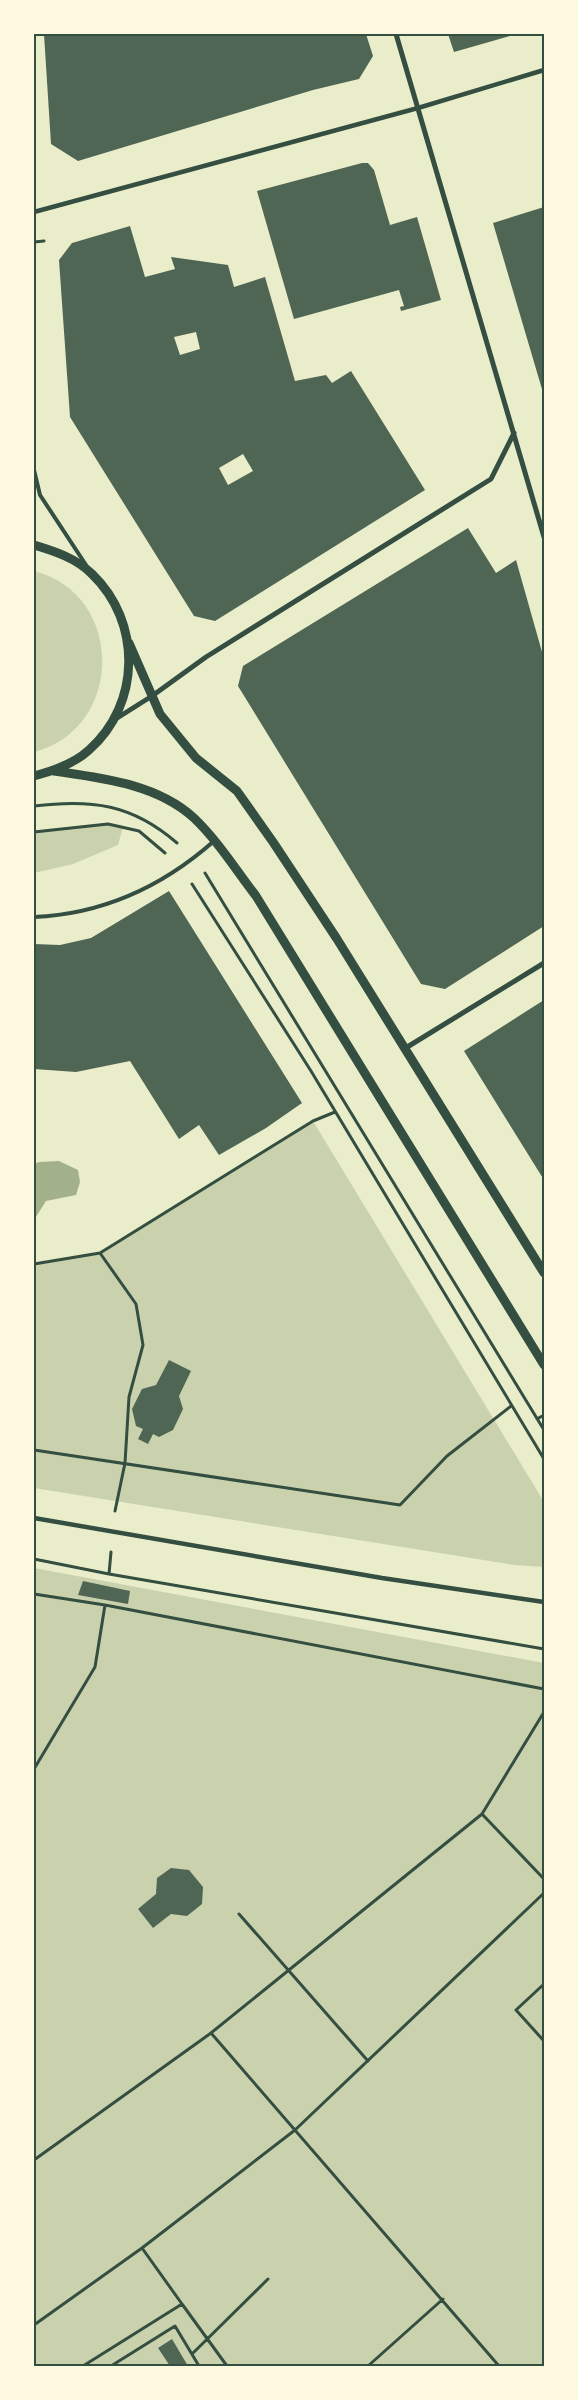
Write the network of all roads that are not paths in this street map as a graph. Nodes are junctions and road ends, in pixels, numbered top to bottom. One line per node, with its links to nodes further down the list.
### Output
1 (396, 34): 3 (street)
2 (544, 70): 3 (street)
3 (418, 108): 4 (street); 5 (street)
4 (34, 212)
5 (514, 433): 7 (street); 11 (street)
6 (34, 470): 9 (lane)
7 (544, 537)
8 (34, 545): 9 (street)
9 (91, 573): 10 (street)
10 (129, 643): 11 (street); 12 (street)
11 (152, 696): 12 (street); 18 (street)
12 (114, 720): 13 (street)
13 (54, 771): 14 (street); 15 (street)
14 (34, 776)
15 (214, 841): 16 (lane); 20 (street)
16 (34, 917)
17 (544, 963): 18 (street)
18 (404, 1050): 19 (street)
19 (544, 1273)
20 (544, 1365)
21 (34, 1518): 22 (street)
22 (544, 1602)

